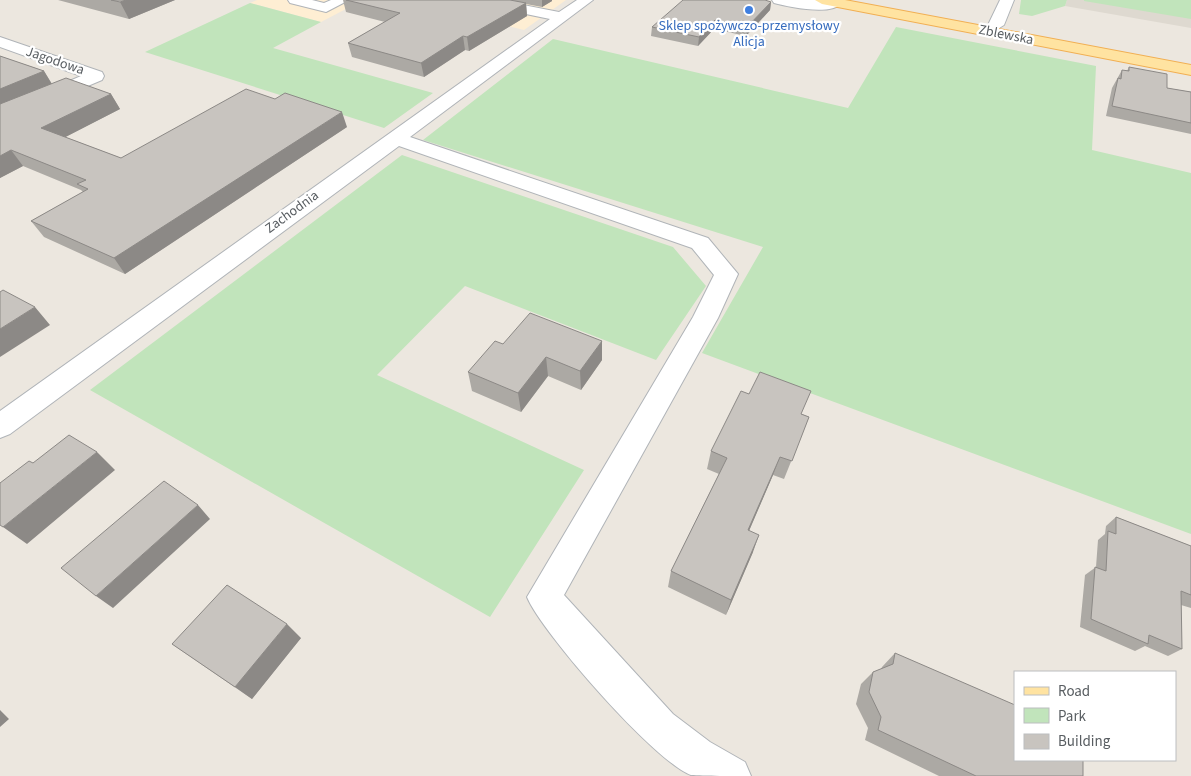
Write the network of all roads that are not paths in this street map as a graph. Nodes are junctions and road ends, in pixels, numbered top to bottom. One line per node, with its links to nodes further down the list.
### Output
1 (295, 0): 2 (street)
2 (342, 0)
3 (477, 0): 9 (street)
4 (586, 0): 9 (street, Zachodnia)
5 (779, 0): 8 (street)
6 (864, 0): 10 (main road, Zblewska)
7 (1007, 0): 10 (street)
8 (828, 1): 13 (main road, Zblewska)
9 (560, 17): 15 (street, Zachodnia)
10 (996, 25): 12 (main road, Zblewska)
11 (0, 42): 14 (street, Jagodowa)
12 (1191, 62)
13 (1191, 70)
14 (0, 118)
15 (394, 138): 16 (street, Zachodnia); 17 (street)
16 (0, 426)
17 (731, 776)

